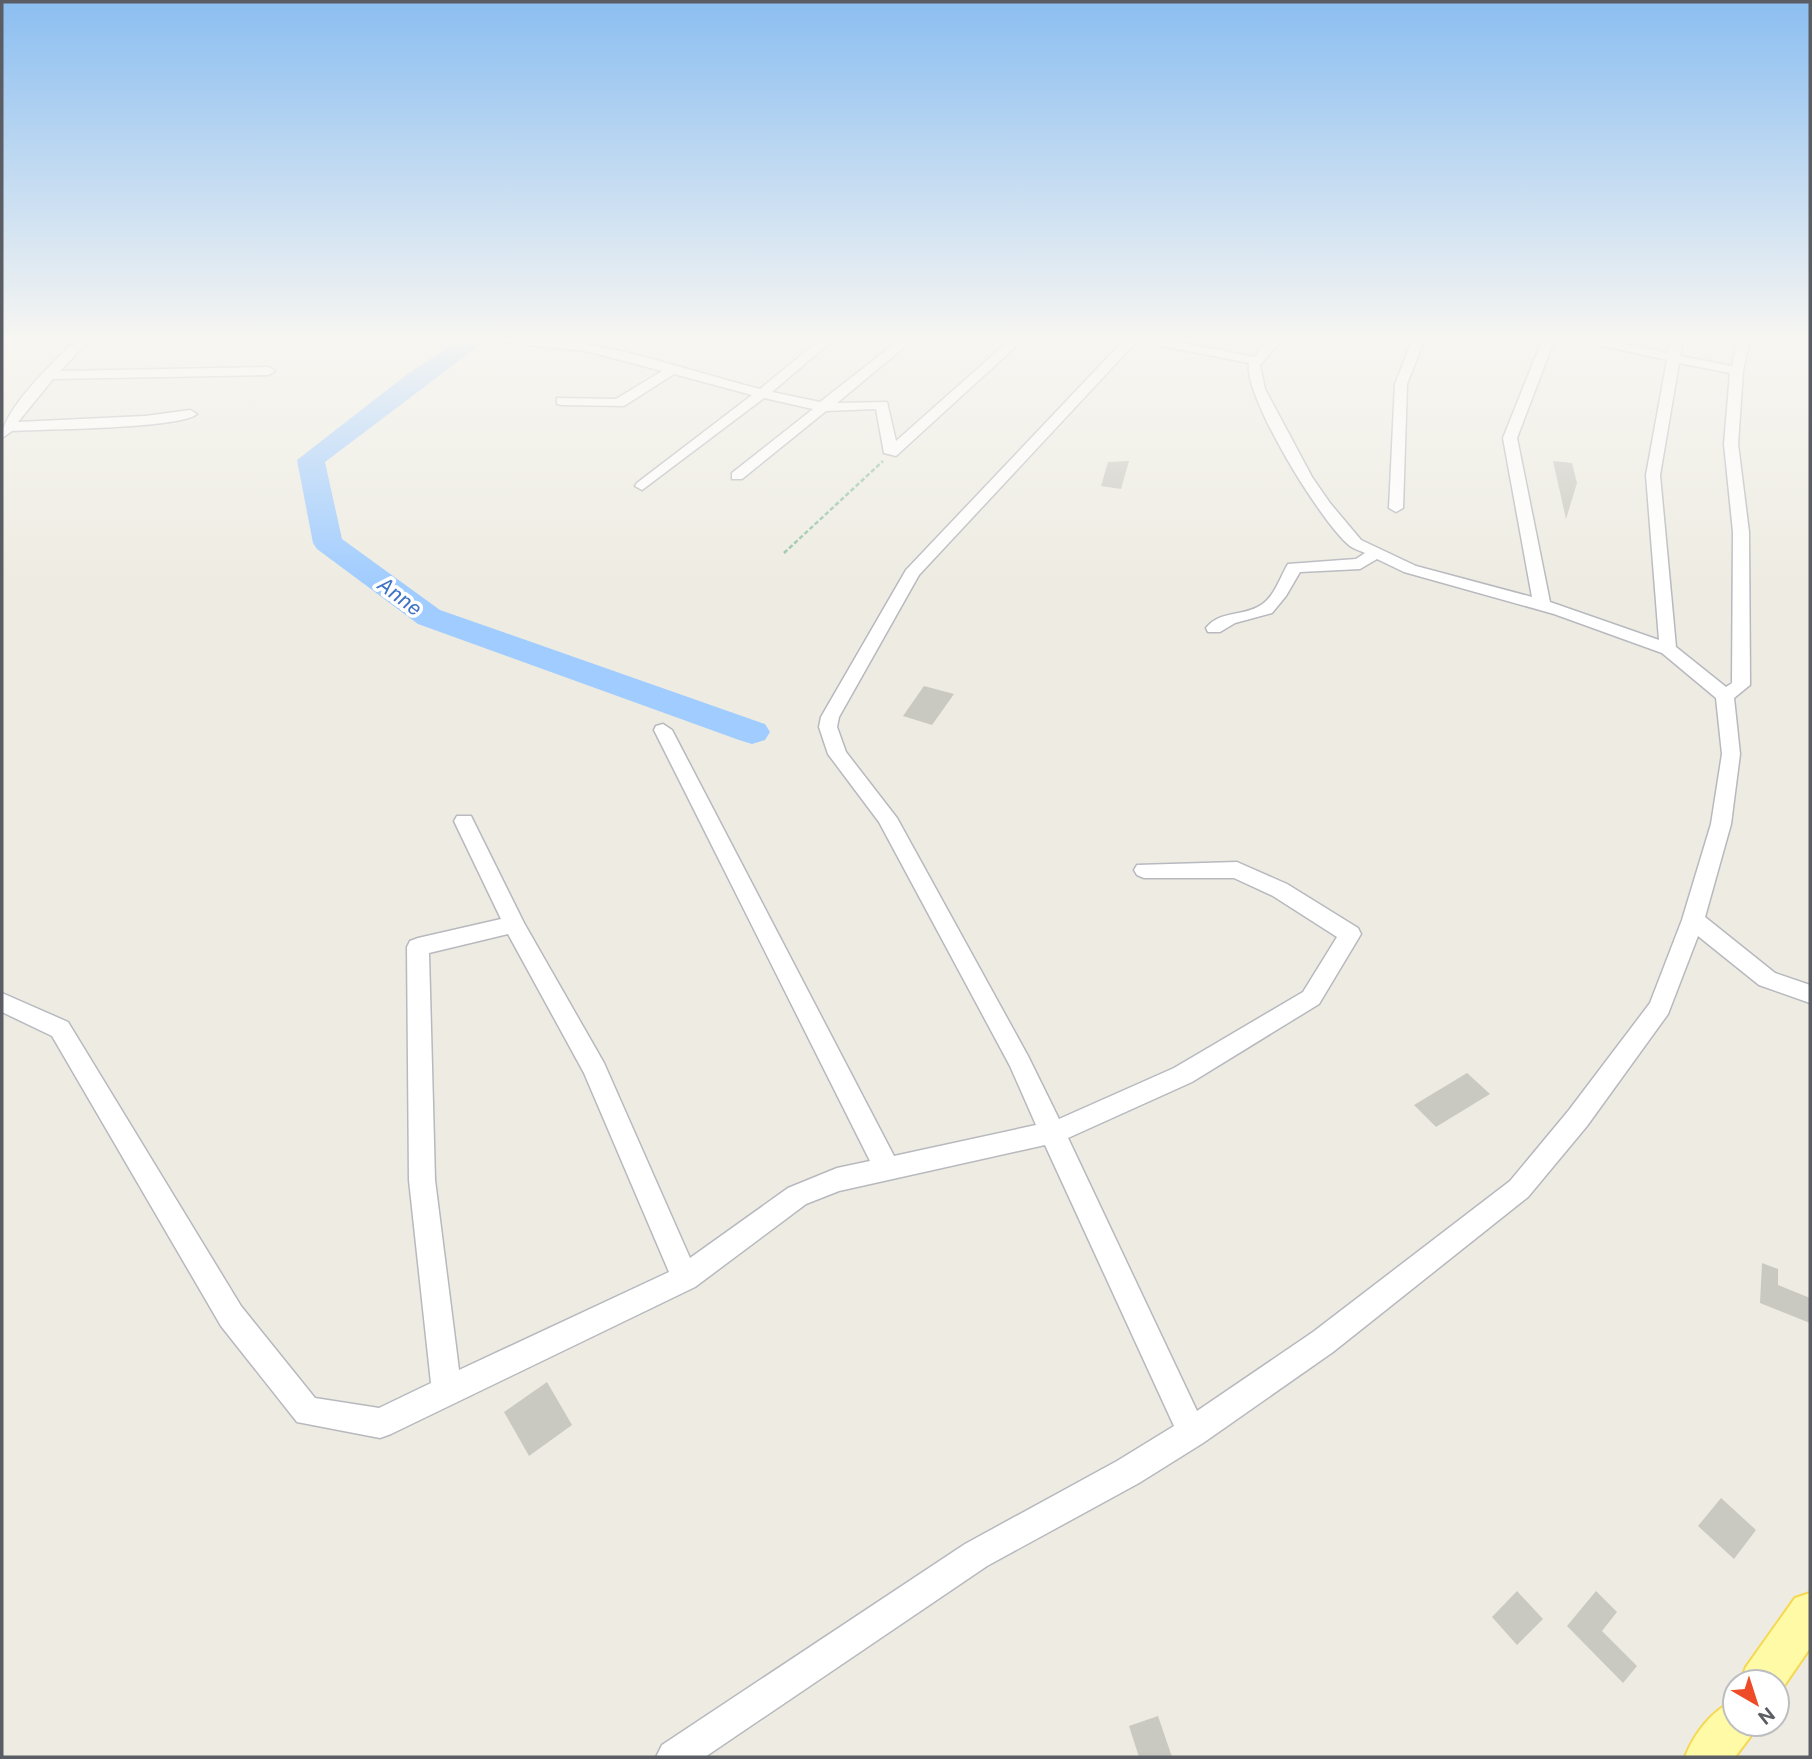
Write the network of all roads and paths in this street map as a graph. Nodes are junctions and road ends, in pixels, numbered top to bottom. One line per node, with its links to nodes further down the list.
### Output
1 (144, 420): 12 (street)
2 (728, 420): 15 (street)
3 (807, 420): 14 (street)
4 (884, 420): 13 (street)
5 (928, 420): 13 (street)
6 (1056, 420): 30 (street)
7 (1275, 420): 18 (street)
8 (1400, 420): 16 (street)
9 (1517, 420): 19 (street)
10 (1662, 420): 21 (street)
11 (1733, 420): 22 (street)
12 (4, 431)
13 (891, 453): 17 (path)
14 (737, 477)
15 (642, 486)
16 (1396, 509)
17 (784, 553)
18 (1376, 553): 19 (street); 20 (street)
19 (1542, 605): 21 (street)
20 (1214, 628)
21 (1668, 649): 22 (street)
22 (1725, 696): 26 (street)
23 (663, 730): 31 (street)
24 (464, 821): 27 (street)
25 (1144, 870): 30 (street)
26 (1693, 920): 28 (street); 34 (street)
27 (514, 924): 32 (street); 33 (street)
28 (1810, 994)
29 (2, 1002): 33 (street)
30 (1054, 1132): 31 (street); 34 (street)
31 (887, 1169): 32 (street)
32 (685, 1279): 33 (street)
33 (447, 1392)
34 (1192, 1432): 38 (street)
35 (1810, 1613): 36 (main road)
36 (1771, 1668)
37 (1722, 1738): 39 (main road)
38 (674, 1757)
39 (1707, 1757)

